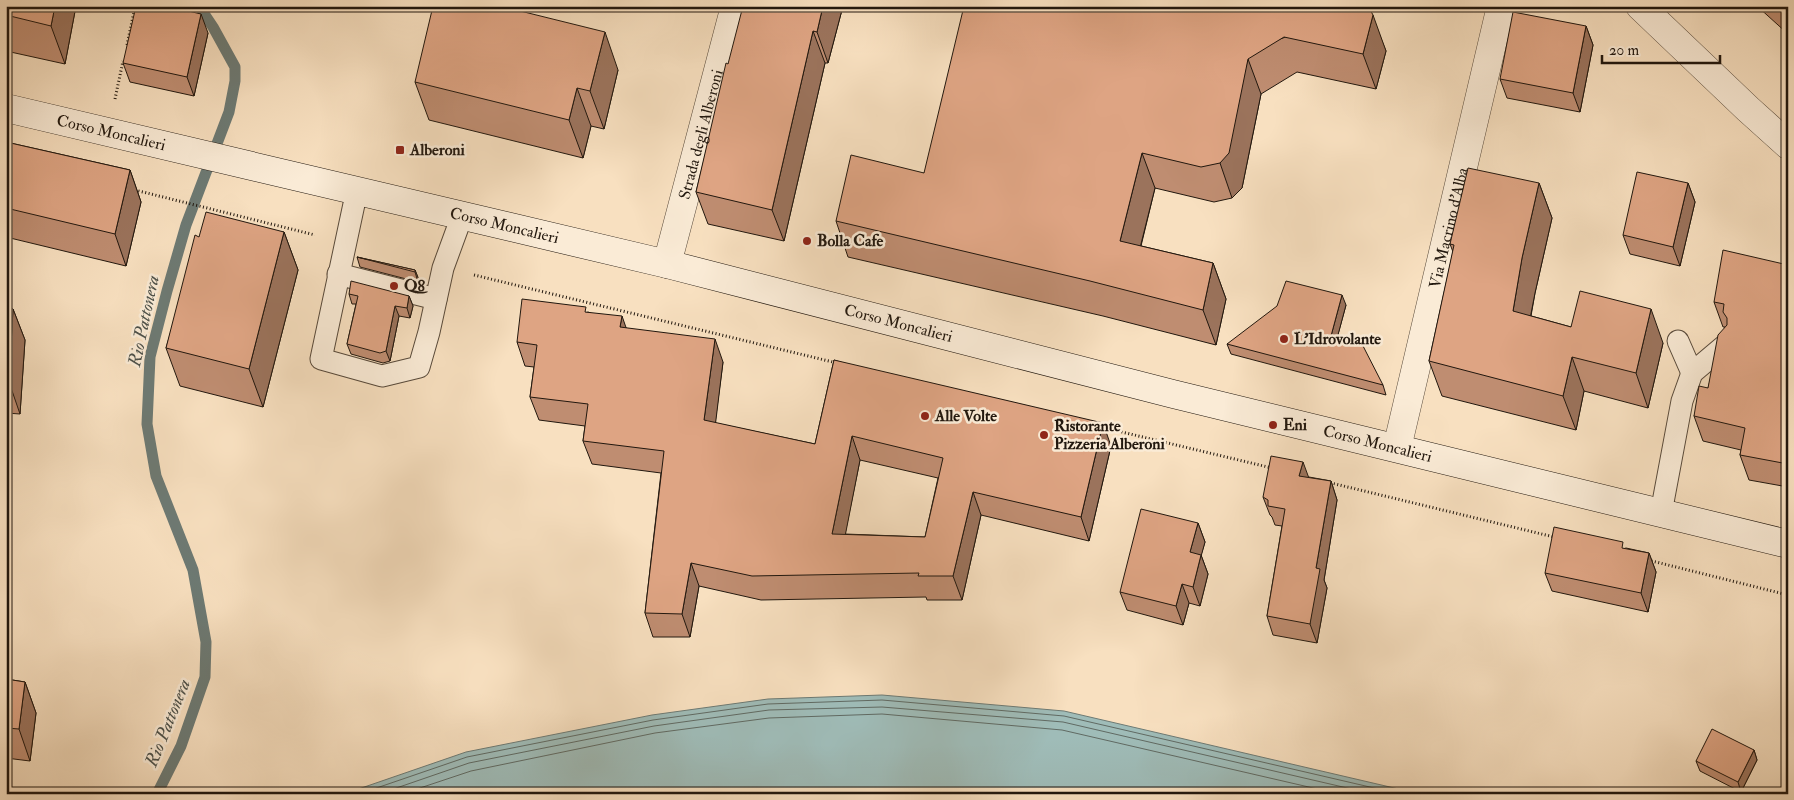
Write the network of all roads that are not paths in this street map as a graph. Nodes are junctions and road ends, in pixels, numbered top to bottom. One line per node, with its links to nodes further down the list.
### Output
1 (735, 6): 8 (main road, Strada degli Alberoni)
2 (1501, 6): 14 (main road, Via Macrino d'Alba)
3 (1640, 6): 5 (main road)
4 (6, 108): 6 (main road, Corso Moncalieri)
5 (1788, 145)
6 (357, 190): 7 (main road, Corso Moncalieri); 9 (lane)
7 (462, 216): 8 (main road, Corso Moncalieri); 10 (lane)
8 (667, 264): 14 (main road, Corso Moncalieri)
9 (338, 274): 10 (lane); 10 (lane)
10 (436, 299)
11 (1678, 341): 13 (lane)
12 (1724, 346): 13 (lane)
13 (1692, 374): 15 (lane)
14 (1397, 448): 15 (main road, Corso Moncalieri)
15 (1661, 513): 16 (main road, Corso Moncalieri)
16 (1788, 544)

